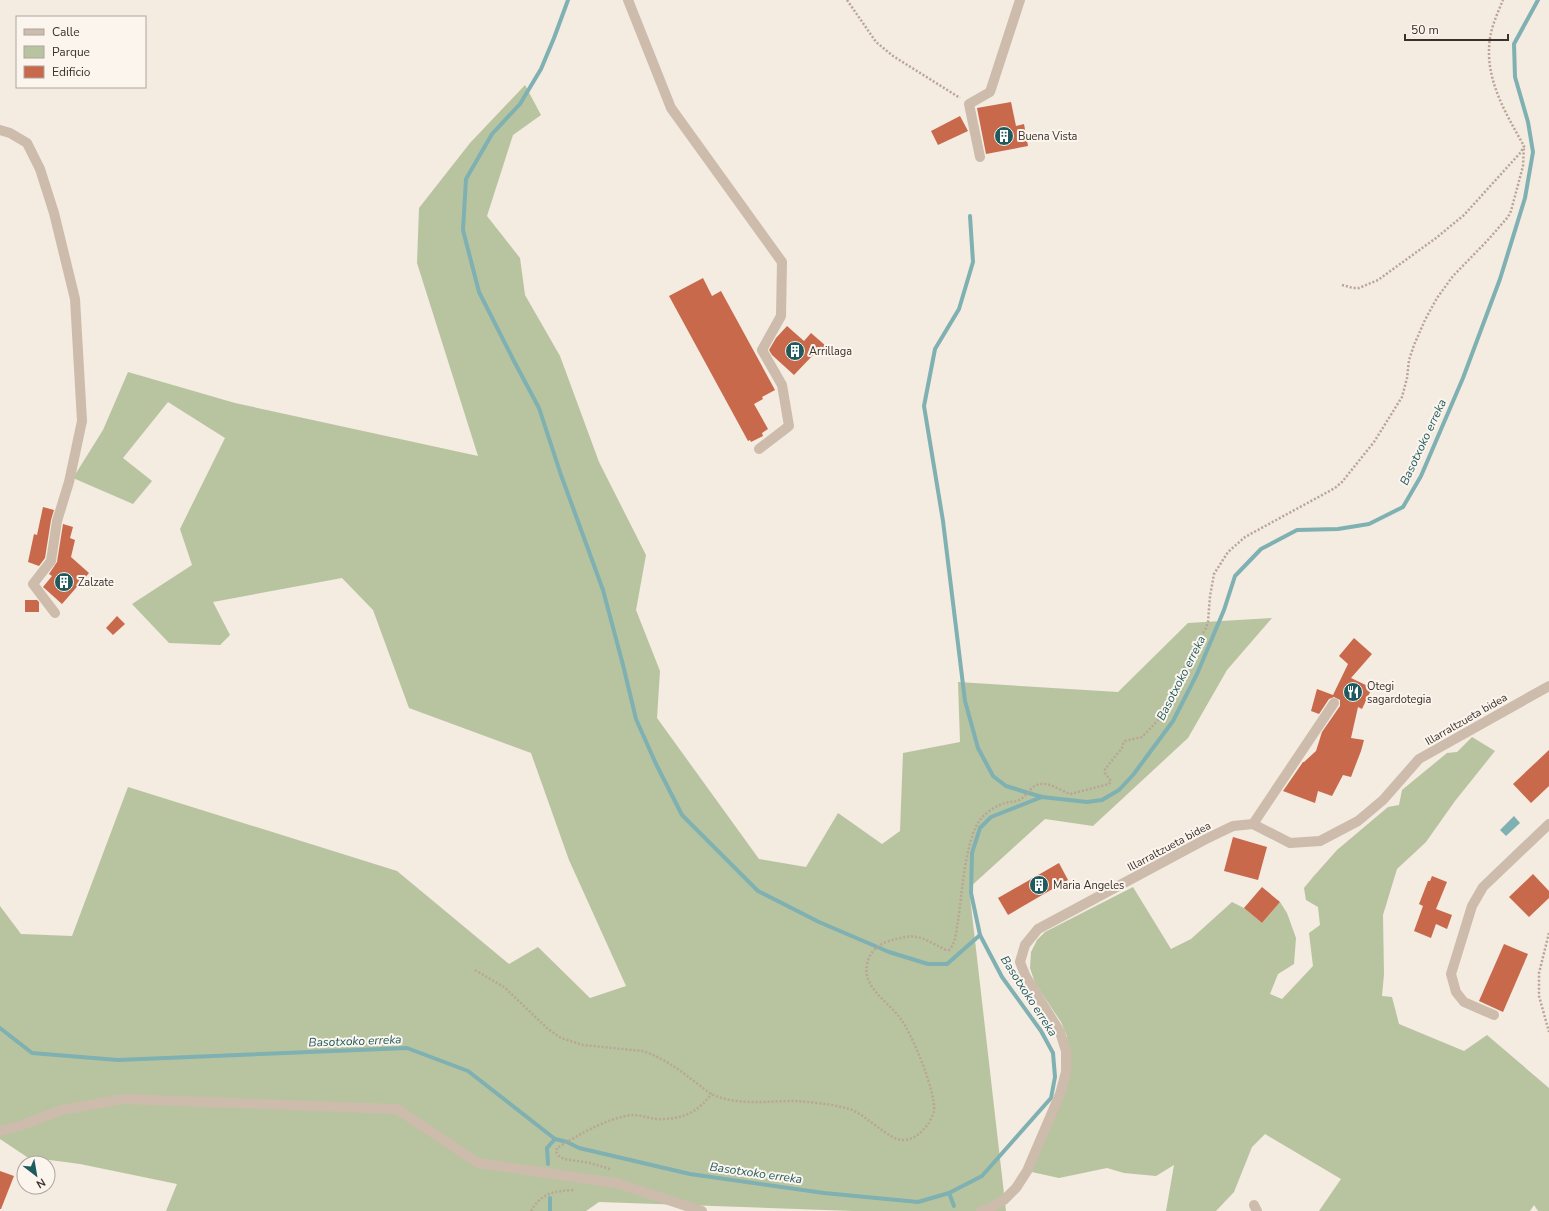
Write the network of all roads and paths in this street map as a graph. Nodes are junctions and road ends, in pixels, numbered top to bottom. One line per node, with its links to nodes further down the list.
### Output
1 (628, 0): 10 (street)
2 (847, 0): 5 (path)
3 (1020, 0): 5 (street)
4 (1504, 0): 7 (path)
5 (969, 104): 8 (street)
6 (0, 130): 11 (street)
7 (1524, 146): 9 (path); 20 (path)
8 (980, 157)
9 (1342, 285)
10 (759, 449)
11 (56, 613)
12 (1549, 686): 14 (street, Illarraltzueta bidea)
13 (1334, 703): 14 (street)
14 (1253, 824): 26 (street, Illarraltzueta bidea)
15 (1549, 824): 18 (street)
16 (1549, 933): 19 (path)
17 (475, 970): 20 (path)
18 (1494, 1015)
19 (1549, 1032)
20 (712, 1094): 22 (path)
21 (0, 1131): 25 (street)
22 (558, 1156)
23 (579, 1190): 24 (path)
24 (531, 1211)
25 (702, 1211)
26 (981, 1211)

